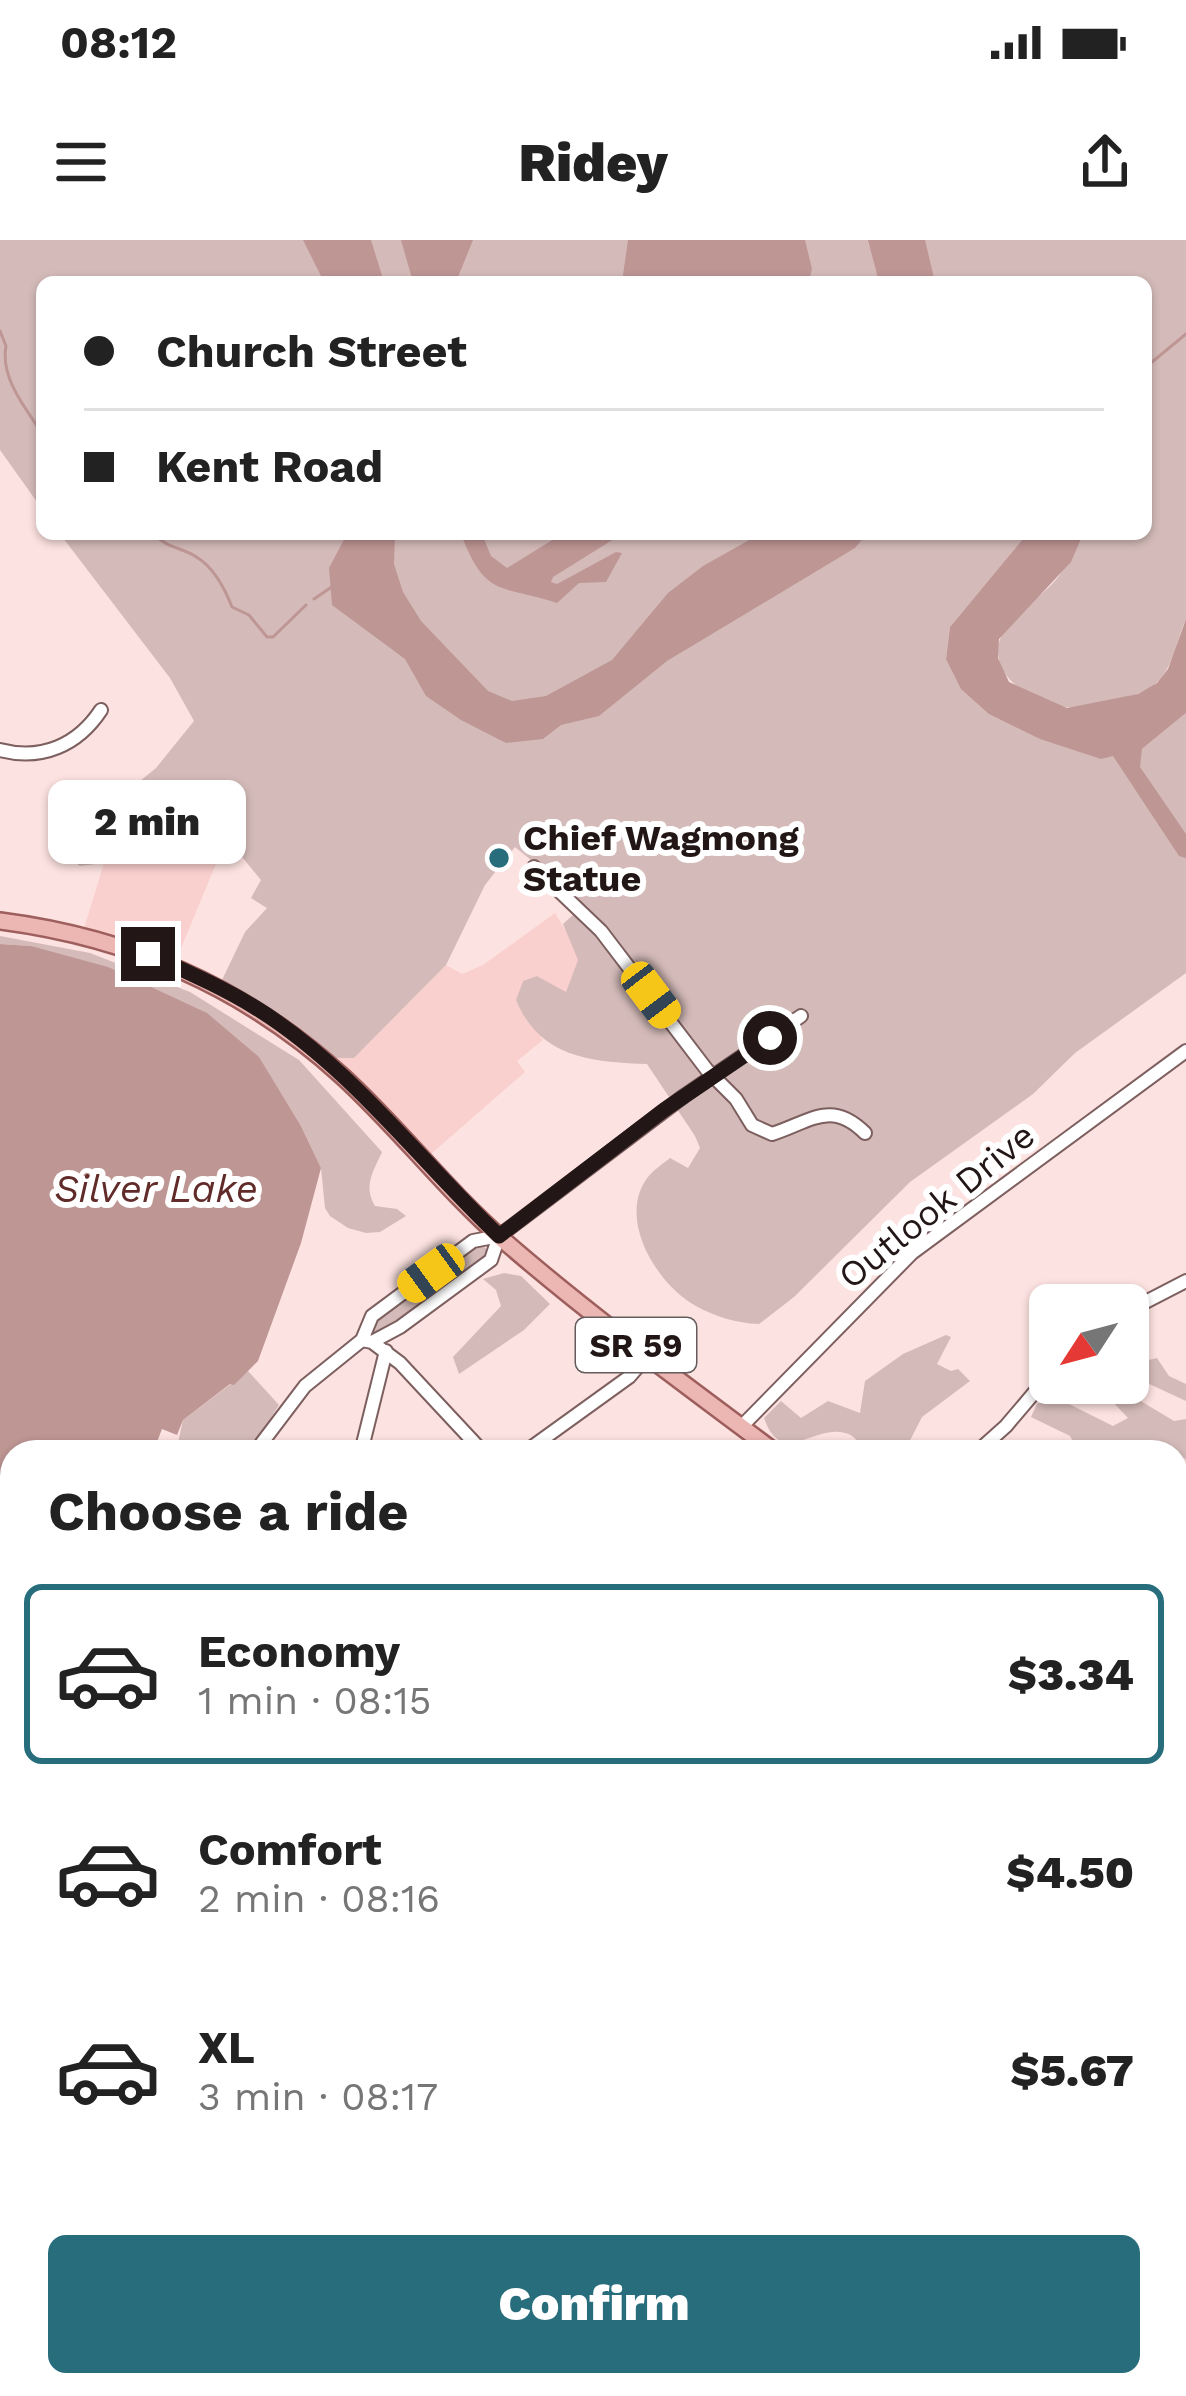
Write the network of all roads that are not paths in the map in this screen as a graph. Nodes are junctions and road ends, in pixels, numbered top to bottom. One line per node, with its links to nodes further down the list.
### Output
1 (101, 710): 2 (street)
2 (0, 750)
3 (534, 867): 7 (street)
4 (0, 921): 9 (main road, SR 59)
5 (801, 1016): 7 (street)
6 (1186, 1051): 16 (street, Outlook Drive)
7 (716, 1077): 8 (street); 9 (street)
8 (866, 1133)
9 (499, 1236): 12 (street); 12 (street); 14 (main road, SR 59)
10 (1186, 1281): 11 (street)
11 (1149, 1300)
12 (367, 1341): 13 (street); 17 (street)
13 (386, 1352): 18 (street); 19 (street)
14 (649, 1355): 16 (main road, SR 59); 20 (street)
15 (1029, 1399): 22 (street)
16 (741, 1427): 21 (main road, SR 59)
17 (263, 1440)
18 (365, 1440)
19 (471, 1440)
20 (542, 1440)
21 (750, 1440)
22 (990, 1440)

